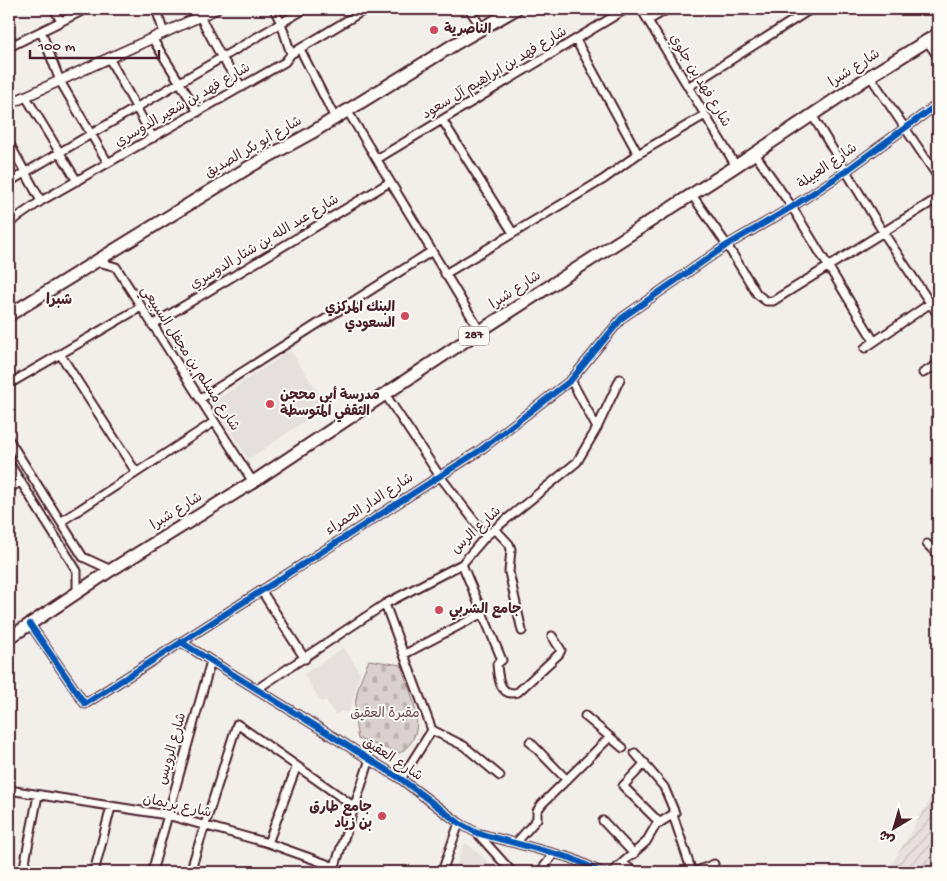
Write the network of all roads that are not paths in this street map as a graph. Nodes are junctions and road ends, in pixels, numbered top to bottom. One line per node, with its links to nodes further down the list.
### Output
1 (54, 9): 16 (street)
2 (86, 9): 16 (street)
3 (156, 9): 20 (street)
4 (216, 9): 14 (street)
5 (274, 9): 17 (street)
6 (305, 9): 17 (street)
7 (366, 9): 27 (street, شارع فهد بن شعير الدوسري)
8 (469, 9): 18 (street)
9 (516, 9): 18 (main road, شارع أبو بكر الصديق)
10 (626, 9): 24 (street, شارع فهد بن ابراهيم آل سعود)
11 (641, 9): 15 (street, شارع فهد بن جلوي)
12 (668, 9): 15 (street)
13 (810, 9): 36 (street)
14 (198, 13): 20 (street); 31 (street)
15 (649, 20): 36 (street, شارع فهد بن جلوي)
16 (60, 21): 19 (street)
17 (281, 23): 28 (street); 31 (street)
18 (482, 28): 41 (main road, شارع أبو بكر الصديق)
19 (41, 31): 26 (street); 33 (street)
20 (164, 33): 23 (street)
21 (938, 34): 25 (main road, شارع شبرا / 287)
22 (9, 36): 26 (street)
23 (152, 38): 30 (street); 34 (street)
24 (576, 40): 46 (street, شارع فهد بن ابراهيم آل سعود); 52 (street)
25 (927, 41): 29 (street); 32 (main road, شارع شبرا / 287)
26 (11, 46)
27 (300, 49): 28 (street, شارع فهد بن شعير الدوسري); 45 (street)
28 (291, 54): 35 (street, شارع فهد بن شعير الدوسري)
29 (938, 57)
30 (109, 58): 33 (street); 40 (street)
31 (222, 58): 34 (street); 35 (street)
32 (870, 76): 44 (main road, شارع شبرا / 287); 47 (street)
33 (60, 81): 37 (street); 48 (street)
34 (180, 82): 40 (street); 42 (street)
35 (242, 87): 42 (street, شارع فهد بن شعير الدوسري)
36 (688, 87): 43 (street, شارع فهد بن جلوي)
37 (26, 97): 38 (street); 51 (street)
38 (9, 104)
39 (938, 104): 47 (street, شارع العبيلة)
40 (137, 107): 48 (street); 49 (street)
41 (347, 110): 45 (main road, شارع أبو بكر الصديق); 54 (street)
42 (198, 112): 49 (street, شارع فهد بن شعير الدوسري)
43 (705, 115): 52 (street); 56 (street, شارع فهد بن جلوي)
44 (812, 115): 53 (main road, شارع شبرا / 287); 58 (street)
45 (335, 118): 72 (main road, شارع أبو بكر الصديق)
46 (443, 121): 54 (street, شارع فهد بن ابراهيم آل سعود); 69 (street)
47 (906, 126): 58 (street, شارع العبيلة); 59 (street)
48 (92, 133): 51 (street); 55 (street)
49 (153, 138): 55 (street, شارع فهد بن شعير الدوسري)
50 (9, 143): 57 (street)
51 (60, 152): 57 (street); 60 (street)
52 (638, 154): 69 (street)
53 (755, 154): 56 (main road, شارع شبرا / 287); 66 (street)
54 (377, 159): 62 (street)
55 (108, 163): 60 (street, شارع فهد بن شعير الدوسري)
56 (736, 166): 63 (main road, شارع شبرا / 287)
57 (26, 171): 61 (street); 65 (street)
58 (846, 171): 66 (street, شارع العبيلة); 68 (street)
59 (938, 177)
60 (77, 181): 65 (street, شارع فهد بن شعير الدوسري)
61 (9, 182)
62 (390, 182): 71 (street); 80 (street, شارع عبد الله بن شتار الدوسري)
63 (692, 195): 70 (street); 81 (main road, شارع شبرا / 287)
64 (938, 198): 68 (street)
65 (41, 201): 67 (street, شارع فهد بن شعير الدوسري)
66 (792, 207): 70 (street, شارع العبيلة); 73 (street)
67 (9, 223)
68 (883, 232): 73 (street); 76 (street)
69 (513, 233): 74 (street)
70 (727, 245): 73 (street); 88 (street, شارع الدار الحمراء)
71 (432, 251): 74 (street); 91 (street)
72 (95, 261): 77 (street, شارع مسلم بن مجفل السبيعي); 78 (main road, شارع أبو بكر الصديق)
73 (827, 266): 82 (street)
74 (445, 274): 81 (street)
75 (938, 298): 76 (street)
76 (931, 304): 79 (street); 82 (street)
77 (140, 307): 80 (street, شارع مسلم بن مجفل السبيعي); 84 (street)
78 (9, 315)
79 (938, 315)
80 (152, 325): 91 (street, شارع مسلم بن مجفل السبيعي)
81 (480, 332): 90 (main road, شارع شبرا / 287)
82 (874, 341): 83 (street)
83 (865, 348)
84 (60, 354): 89 (street); 96 (street)
85 (938, 364): 86 (street)
86 (923, 373)
87 (620, 379): 93 (street, شارع الرس)
88 (571, 380): 93 (street); 97 (street, شارع الدار الحمراء)
89 (9, 384)
90 (385, 394): 97 (street); 99 (main road, شارع شبرا / 287)
91 (200, 399): 92 (street, شارع مسلم بن مجفل السبيعي)
92 (214, 422): 96 (street); 99 (street, شارع مسلم بن مجفل السبيعي)
93 (598, 428): 102 (street, شارع الرس)
94 (9, 440): 101 (street)
95 (9, 463): 98 (street)
96 (136, 472): 101 (street)
97 (439, 475): 103 (street); 108 (street, شارع الدار الحمراء)
98 (20, 481): 100 (street); 109 (street)
99 (253, 482): 107 (main road, شارع شبرا / 287)
100 (9, 489)
101 (62, 521): 107 (street)
102 (496, 528): 103 (street, شارع الرس); 113 (street)
103 (486, 536): 106 (street, شارع الرس)
104 (927, 544): 105 (street)
105 (938, 555)
106 (462, 564): 110 (street, شارع الرس); 111 (street)
107 (111, 570): 109 (main road, شارع شبرا / 287)
108 (261, 590): 116 (street, شارع الدار الحمراء); 118 (street)
109 (77, 593): 112 (main road, شارع شبرا / 287)
110 (385, 604): 117 (street); 118 (street, شارع الرس)
111 (483, 613): 114 (street); 117 (street)
112 (30, 624): 115 (main road, شارع شبرا / 287); 116 (street, شارع الدار الحمراء)
113 (522, 631)
114 (552, 636)
115 (9, 638)
116 (181, 642): 119 (street, شارع العقيق)
117 (405, 654): 122 (street)
118 (305, 659): 120 (street, شارع الرس)
119 (211, 661): 120 (street, شارع العقيق); 137 (street, شارع الرويس)
120 (257, 689): 127 (street, شارع العقيق)
121 (585, 716): 123 (street)
122 (432, 730): 130 (street); 131 (street)
123 (610, 737): 125 (street); 132 (street)
124 (530, 742): 132 (street)
125 (623, 748)
126 (635, 753): 128 (street)
127 (370, 759): 131 (street, شارع العقيق); 136 (street)
128 (645, 763): 138 (street); 140 (street)
129 (296, 768): 136 (street); 142 (street); 144 (street)
130 (500, 776)
131 (401, 779): 141 (street, شارع العقيق)
132 (567, 780): 145 (street)
133 (9, 790): 134 (street, شارع بريمان)
134 (38, 794): 135 (street, شارع بريمان); 151 (street)
135 (111, 807): 137 (street, شارع بريمان); 152 (street)
136 (355, 807): 150 (street)
137 (167, 815): 142 (street, شارع بريمان); 153 (street, شارع الرويس)
138 (673, 815): 140 (street); 161 (street)
139 (603, 821): 146 (street)
140 (660, 822): 146 (street)
141 (459, 823): 143 (street, شارع العقيق); 155 (street)
142 (204, 825): 144 (street, شارع بريمان); 154 (street)
143 (477, 833): 145 (street, شارع العقيق); 156 (street)
144 (268, 843): 150 (street, شارع بريمان)
145 (516, 843): 147 (street, شارع العقيق)
146 (634, 854): 148 (street)
147 (553, 855): 157 (street); 158 (street, شارع العقيق)
148 (623, 864): 159 (street); 160 (street)
149 (714, 864): 161 (street)
150 (334, 870)
151 (23, 872)
152 (94, 872)
153 (152, 872)
154 (190, 872)
155 (442, 872)
156 (512, 872)
157 (540, 872)
158 (601, 872)
159 (612, 872)
160 (635, 872)
161 (693, 872)

